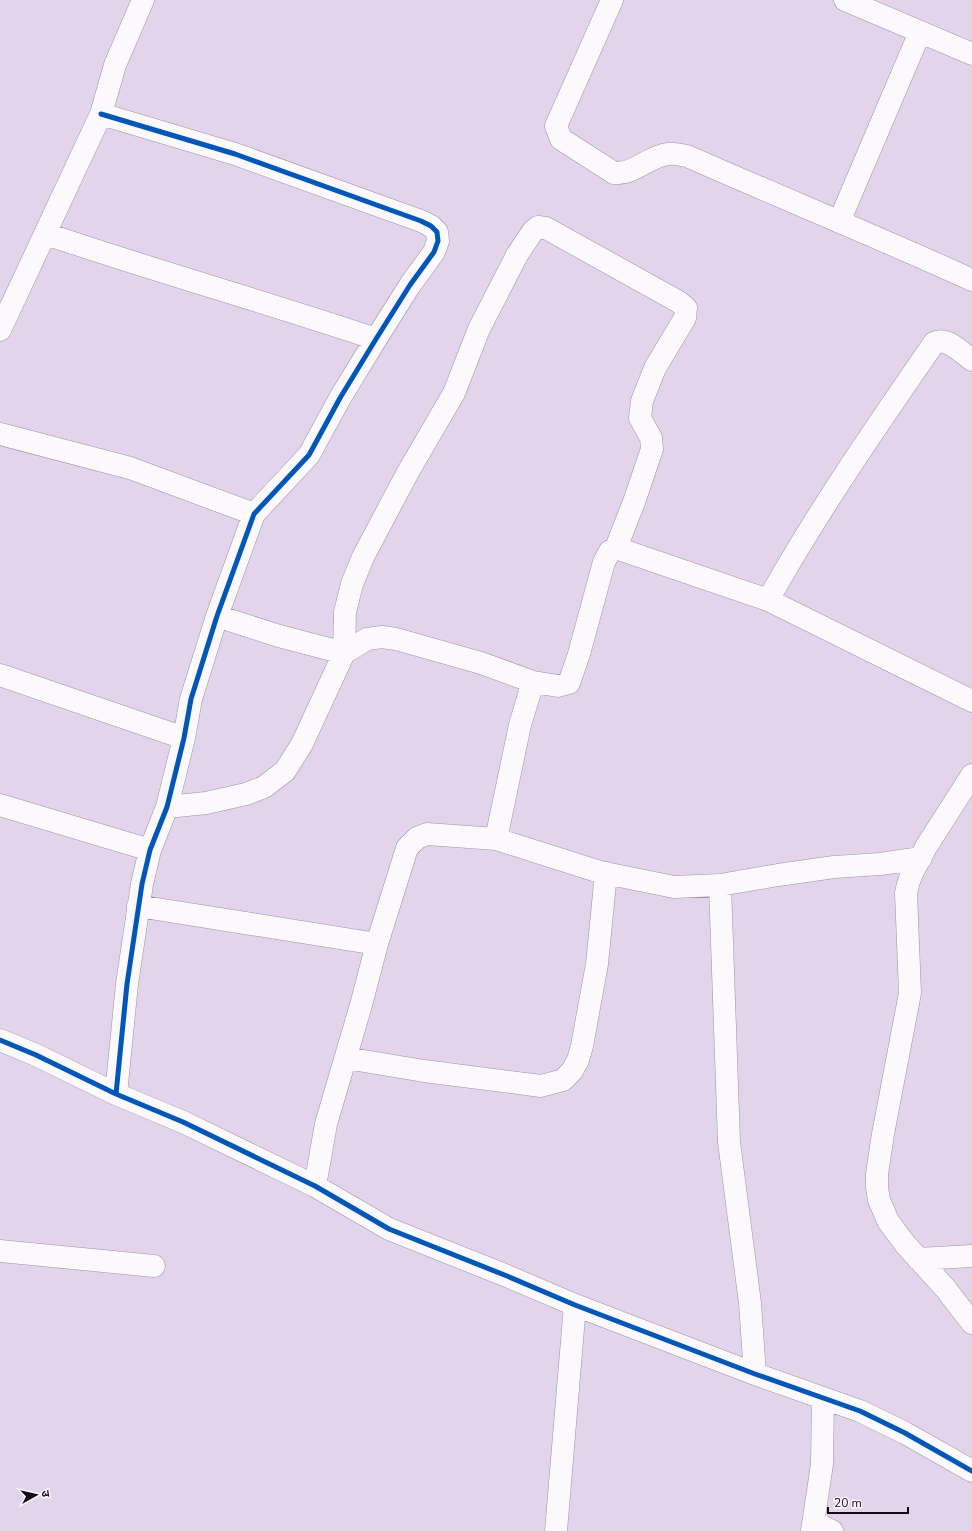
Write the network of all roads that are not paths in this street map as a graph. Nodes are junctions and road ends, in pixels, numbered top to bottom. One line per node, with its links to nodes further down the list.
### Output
1 (143, 0): 6 (street)
2 (612, 0): 7 (street)
3 (845, 0): 4 (street)
4 (920, 32): 5 (street); 7 (street)
5 (972, 54)
6 (100, 114): 8 (street); 11 (street)
7 (839, 222): 9 (street)
8 (46, 234): 10 (street); 11 (street)
9 (972, 280)
10 (0, 330)
11 (376, 339): 14 (street)
12 (972, 360): 16 (street)
13 (0, 434): 14 (street)
14 (254, 514): 17 (street)
15 (616, 548): 16 (street); 18 (street); 20 (street)
16 (768, 600): 21 (street)
17 (217, 616): 18 (street); 22 (street)
18 (344, 653): 20 (street); 25 (street)
19 (0, 675): 22 (street)
20 (533, 682): 26 (street)
21 (972, 701)
22 (184, 738): 25 (street)
23 (972, 775): 28 (street)
24 (0, 805): 27 (street)
25 (167, 808): 27 (street)
26 (496, 839): 29 (street); 32 (street)
27 (150, 850): 31 (street)
28 (921, 858): 30 (street); 39 (street)
29 (606, 873): 30 (street); 34 (street)
30 (720, 885): 43 (street)
31 (138, 906): 32 (street); 35 (street)
32 (377, 944): 34 (street)
33 (0, 1040): 35 (street)
34 (346, 1058): 36 (street)
35 (116, 1094): 36 (street)
36 (315, 1186): 41 (street)
37 (0, 1252): 40 (street)
38 (972, 1256): 39 (street)
39 (918, 1259): 42 (street)
40 (154, 1266)
41 (575, 1305): 43 (street); 47 (street)
42 (972, 1323)
43 (755, 1374): 44 (street)
44 (823, 1399): 45 (street); 46 (street)
45 (972, 1471)
46 (819, 1528)
47 (556, 1531)

